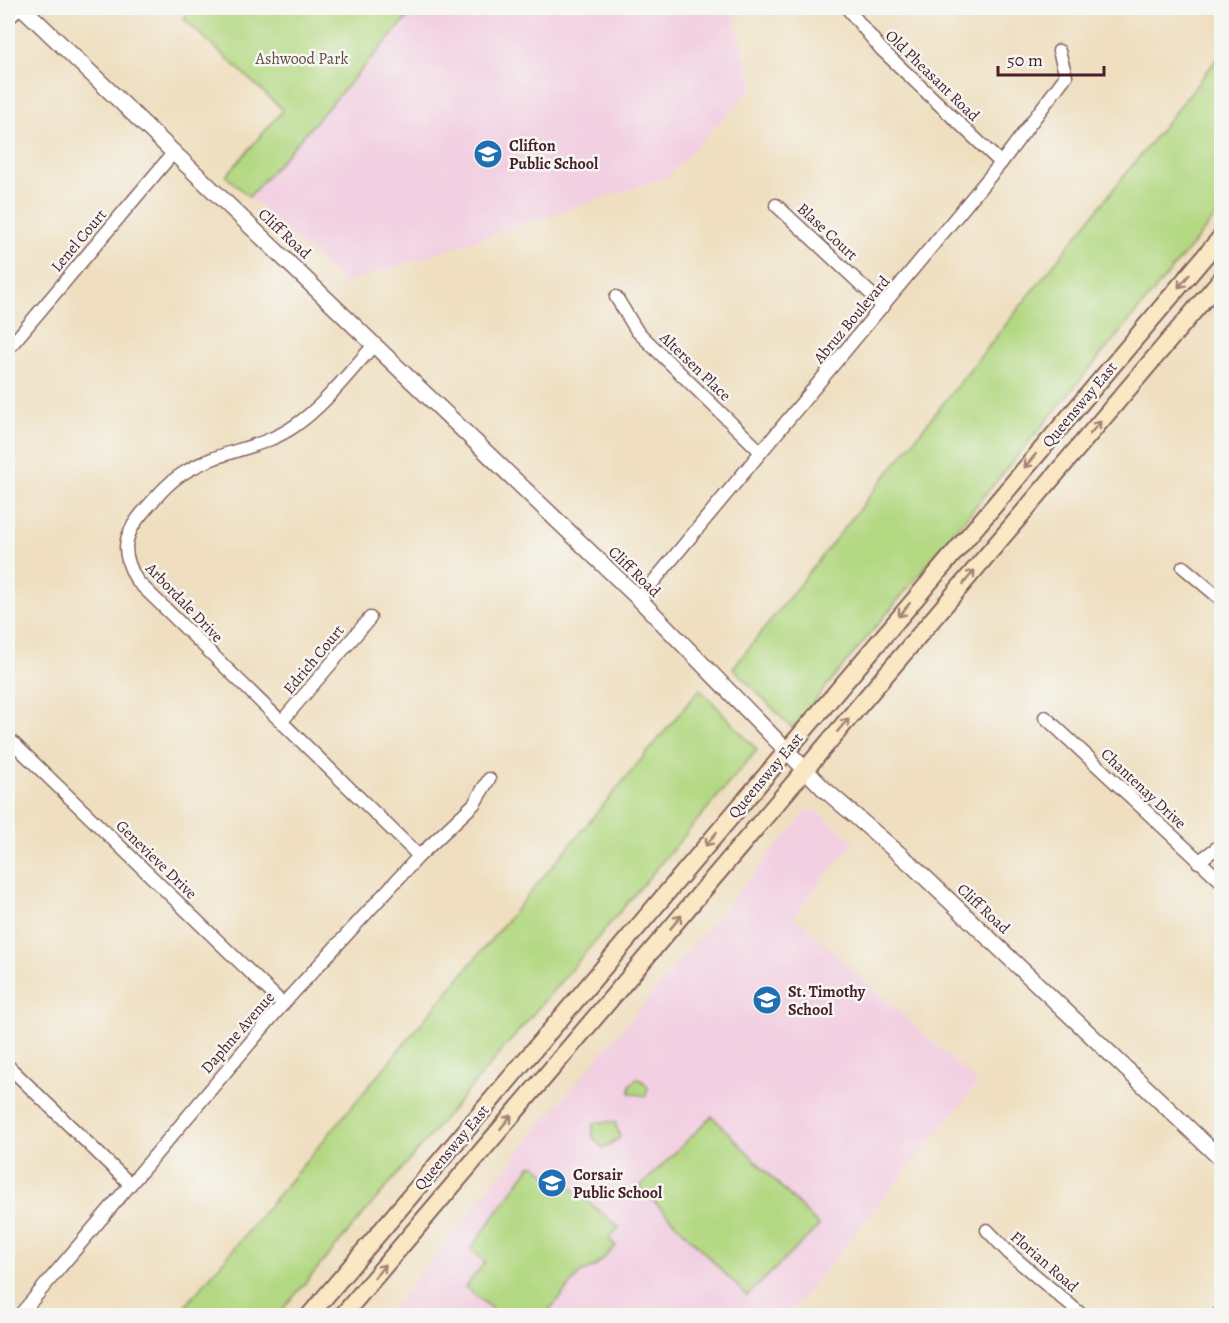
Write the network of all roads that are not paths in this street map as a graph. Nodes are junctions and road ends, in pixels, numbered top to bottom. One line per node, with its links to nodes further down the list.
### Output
1 (18, 8): 4 (street)
2 (23, 8): 6 (street, Cliff Road)
3 (846, 8): 7 (street, Old Pheasant Road)
4 (8, 20)
5 (1059, 51): 7 (street, Abruz Boulevard)
6 (174, 152): 13 (street, Cliff Road); 14 (street, Lenel Court)
7 (1002, 163): 12 (street, Abruz Boulevard)
8 (776, 206): 12 (street, Blase Court)
9 (1221, 236): 23 (main road, Queensway East, one-way to 23)
10 (1221, 278): 24 (main road, Queensway East, one-way to 10)
11 (616, 297): 15 (street, Altersen Place)
12 (884, 306): 15 (street, Abruz Boulevard)
13 (375, 344): 17 (street, Cliff Road); 21 (street, Arbordale Drive)
14 (8, 349)
15 (761, 452): 17 (street, Abruz Boulevard)
16 (1183, 567): 18 (street)
17 (639, 599): 23 (street, Cliff Road)
18 (1221, 600)
19 (370, 618): 21 (street, Edrich Court)
20 (1045, 717): 28 (street, Chantenay Drive)
21 (282, 721): 27 (street, Arbordale Drive)
22 (8, 738): 30 (street, Genevieve Drive)
23 (786, 750): 24 (street, Cliff Road); 37 (main road, Queensway East, one-way to 37)
24 (805, 770): 32 (street, Cliff Road); 38 (main road, Queensway East, one-way to 24)
25 (489, 779): 27 (street, Daphne Avenue)
26 (1221, 844): 28 (street)
27 (419, 856): 30 (street, Daphne Avenue)
28 (1198, 862): 29 (street, Chantenay Drive)
29 (1221, 882)
30 (283, 1004): 33 (street, Daphne Avenue)
31 (8, 1066): 33 (street)
32 (1221, 1160)
33 (129, 1183): 36 (street, Daphne Avenue)
34 (987, 1230): 39 (street, Florian Road)
35 (1221, 1310): 40 (street)
36 (19, 1316)
37 (309, 1316)
38 (342, 1316)
39 (1083, 1316)
40 (1217, 1316)

